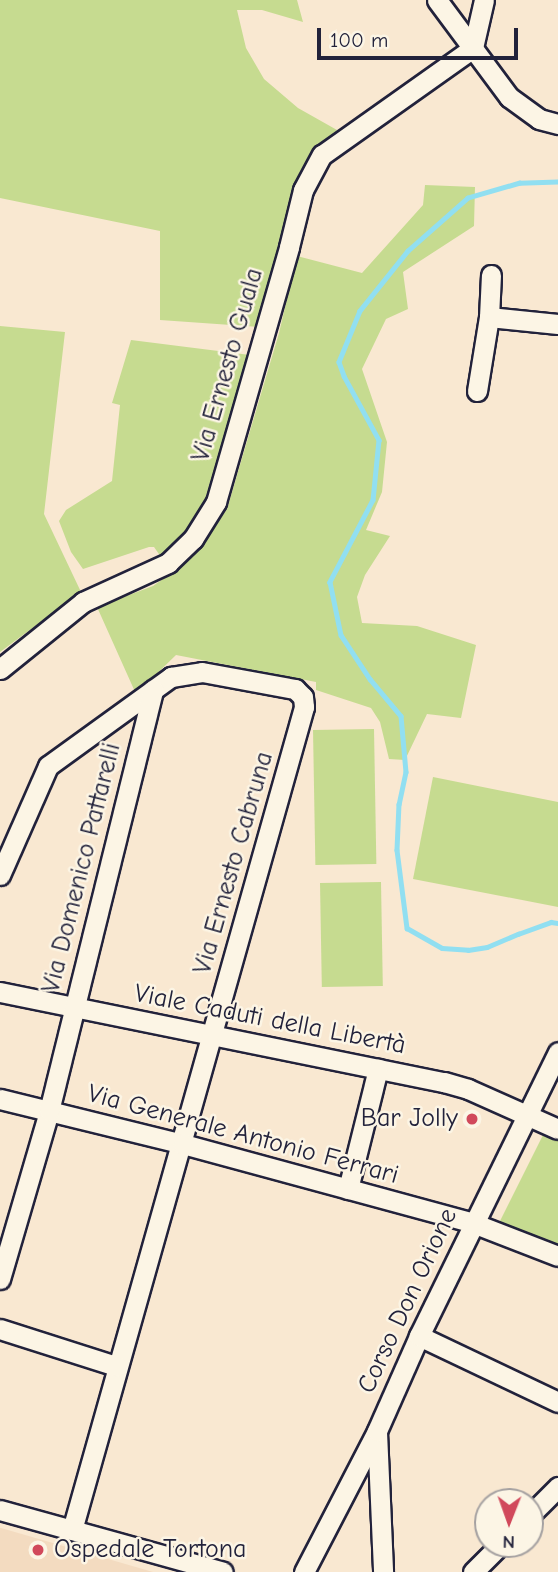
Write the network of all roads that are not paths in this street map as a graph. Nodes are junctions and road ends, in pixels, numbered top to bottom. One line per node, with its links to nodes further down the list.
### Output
1 (437, 0): 3 (street)
2 (484, 0): 3 (street)
3 (473, 48): 4 (street); 9 (street, Via Ernesto Guala)
4 (558, 124)
5 (491, 275): 6 (street)
6 (489, 317): 7 (street); 8 (street)
7 (558, 324)
8 (477, 391)
9 (0, 669)
10 (153, 690): 11 (street); 13 (street, Via Domenico Pattarelli); 14 (street, Via Ernesto Cabruna)
11 (0, 874)
12 (0, 992): 13 (street, Viale Caduti della Libertà)
13 (75, 1007): 14 (street, Viale Caduti della Libertà); 18 (street, Via Domenico Pattarelli)
14 (213, 1037): 16 (street, Viale Caduti della Libertà); 21 (street, Via Ernesto Cabruna)
15 (558, 1052): 19 (street, Corso Don Orione)
16 (378, 1069): 19 (street, Viale Caduti della Libertà); 22 (street)
17 (0, 1099): 18 (street, Via Generale Antonio Ferrari)
18 (49, 1111): 21 (street, Via Generale Antonio Ferrari); 25 (street, Via Domenico Pattarelli)
19 (526, 1113): 20 (street, Viale Caduti della Libertà); 23 (street, Corso Don Orione)
20 (558, 1129)
21 (183, 1144): 22 (street, Via Generale Antonio Ferrari); 28 (street, Via Ernesto Cabruna)
22 (348, 1189): 23 (street, Via Generale Antonio Ferrari)
23 (473, 1223): 24 (street, Via Generale Antonio Ferrari); 27 (street, Corso Don Orione)
24 (558, 1256)
25 (0, 1279)
26 (0, 1329): 28 (street)
27 (419, 1336): 29 (street); 30 (street, Corso Don Orione)
28 (116, 1366): 34 (street, Via Ernesto Cabruna)
29 (558, 1402)
30 (377, 1432): 37 (street, Corso Don Orione); 38 (street)
31 (558, 1487): 32 (street)
32 (544, 1501)
33 (0, 1510): 34 (street)
34 (72, 1530): 36 (street)
35 (487, 1558): 39 (street)
36 (223, 1572)
37 (303, 1572)
38 (383, 1572)
39 (473, 1572)

